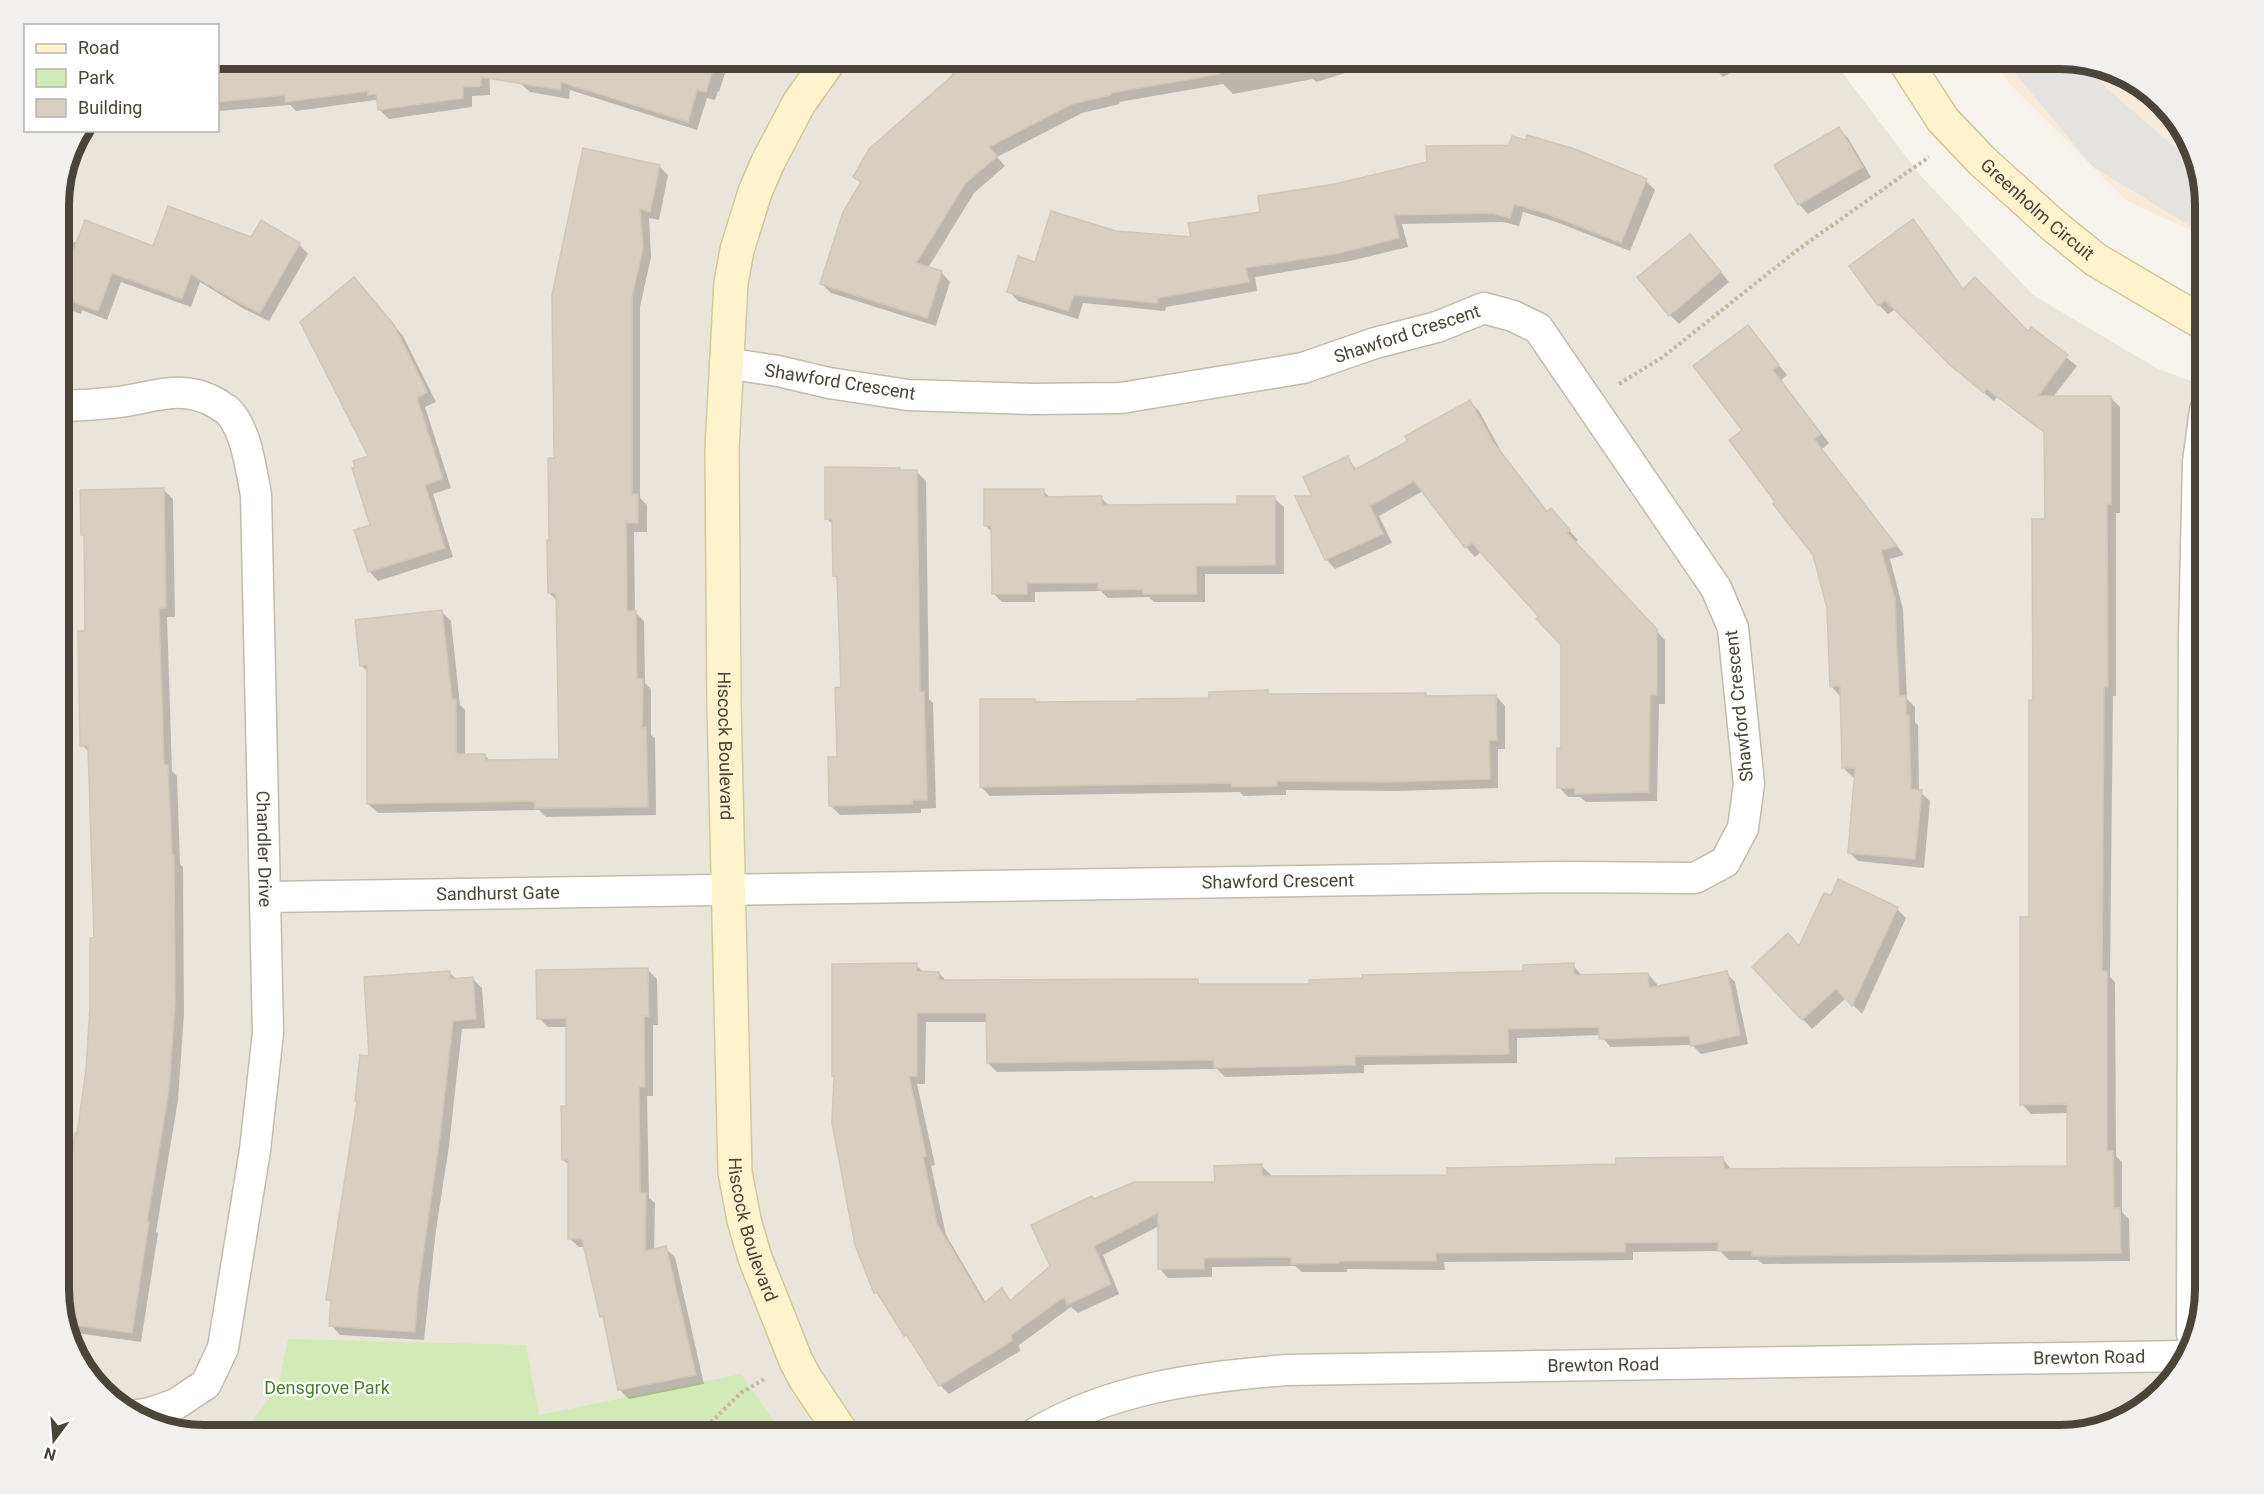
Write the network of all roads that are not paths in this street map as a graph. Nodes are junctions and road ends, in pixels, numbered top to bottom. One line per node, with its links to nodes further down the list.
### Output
1 (823, 69): 4 (street, Hiscock Boulevard)
2 (1910, 69): 3 (street, Greenholm Circuit)
3 (2195, 318)
4 (725, 363): 7 (street, Hiscock Boulevard); 7 (street, Shawford Crescent)
5 (69, 405): 8 (street, Chandler Drive)
6 (2195, 592): 9 (street)
7 (730, 891): 8 (street, Sandhurst Gate); 12 (street, Hiscock Boulevard)
8 (266, 897): 11 (street, Chandler Drive)
9 (2192, 1316)
10 (2177, 1356): 13 (street, Brewton Road)
11 (150, 1413)
12 (836, 1425)
13 (1054, 1425)

